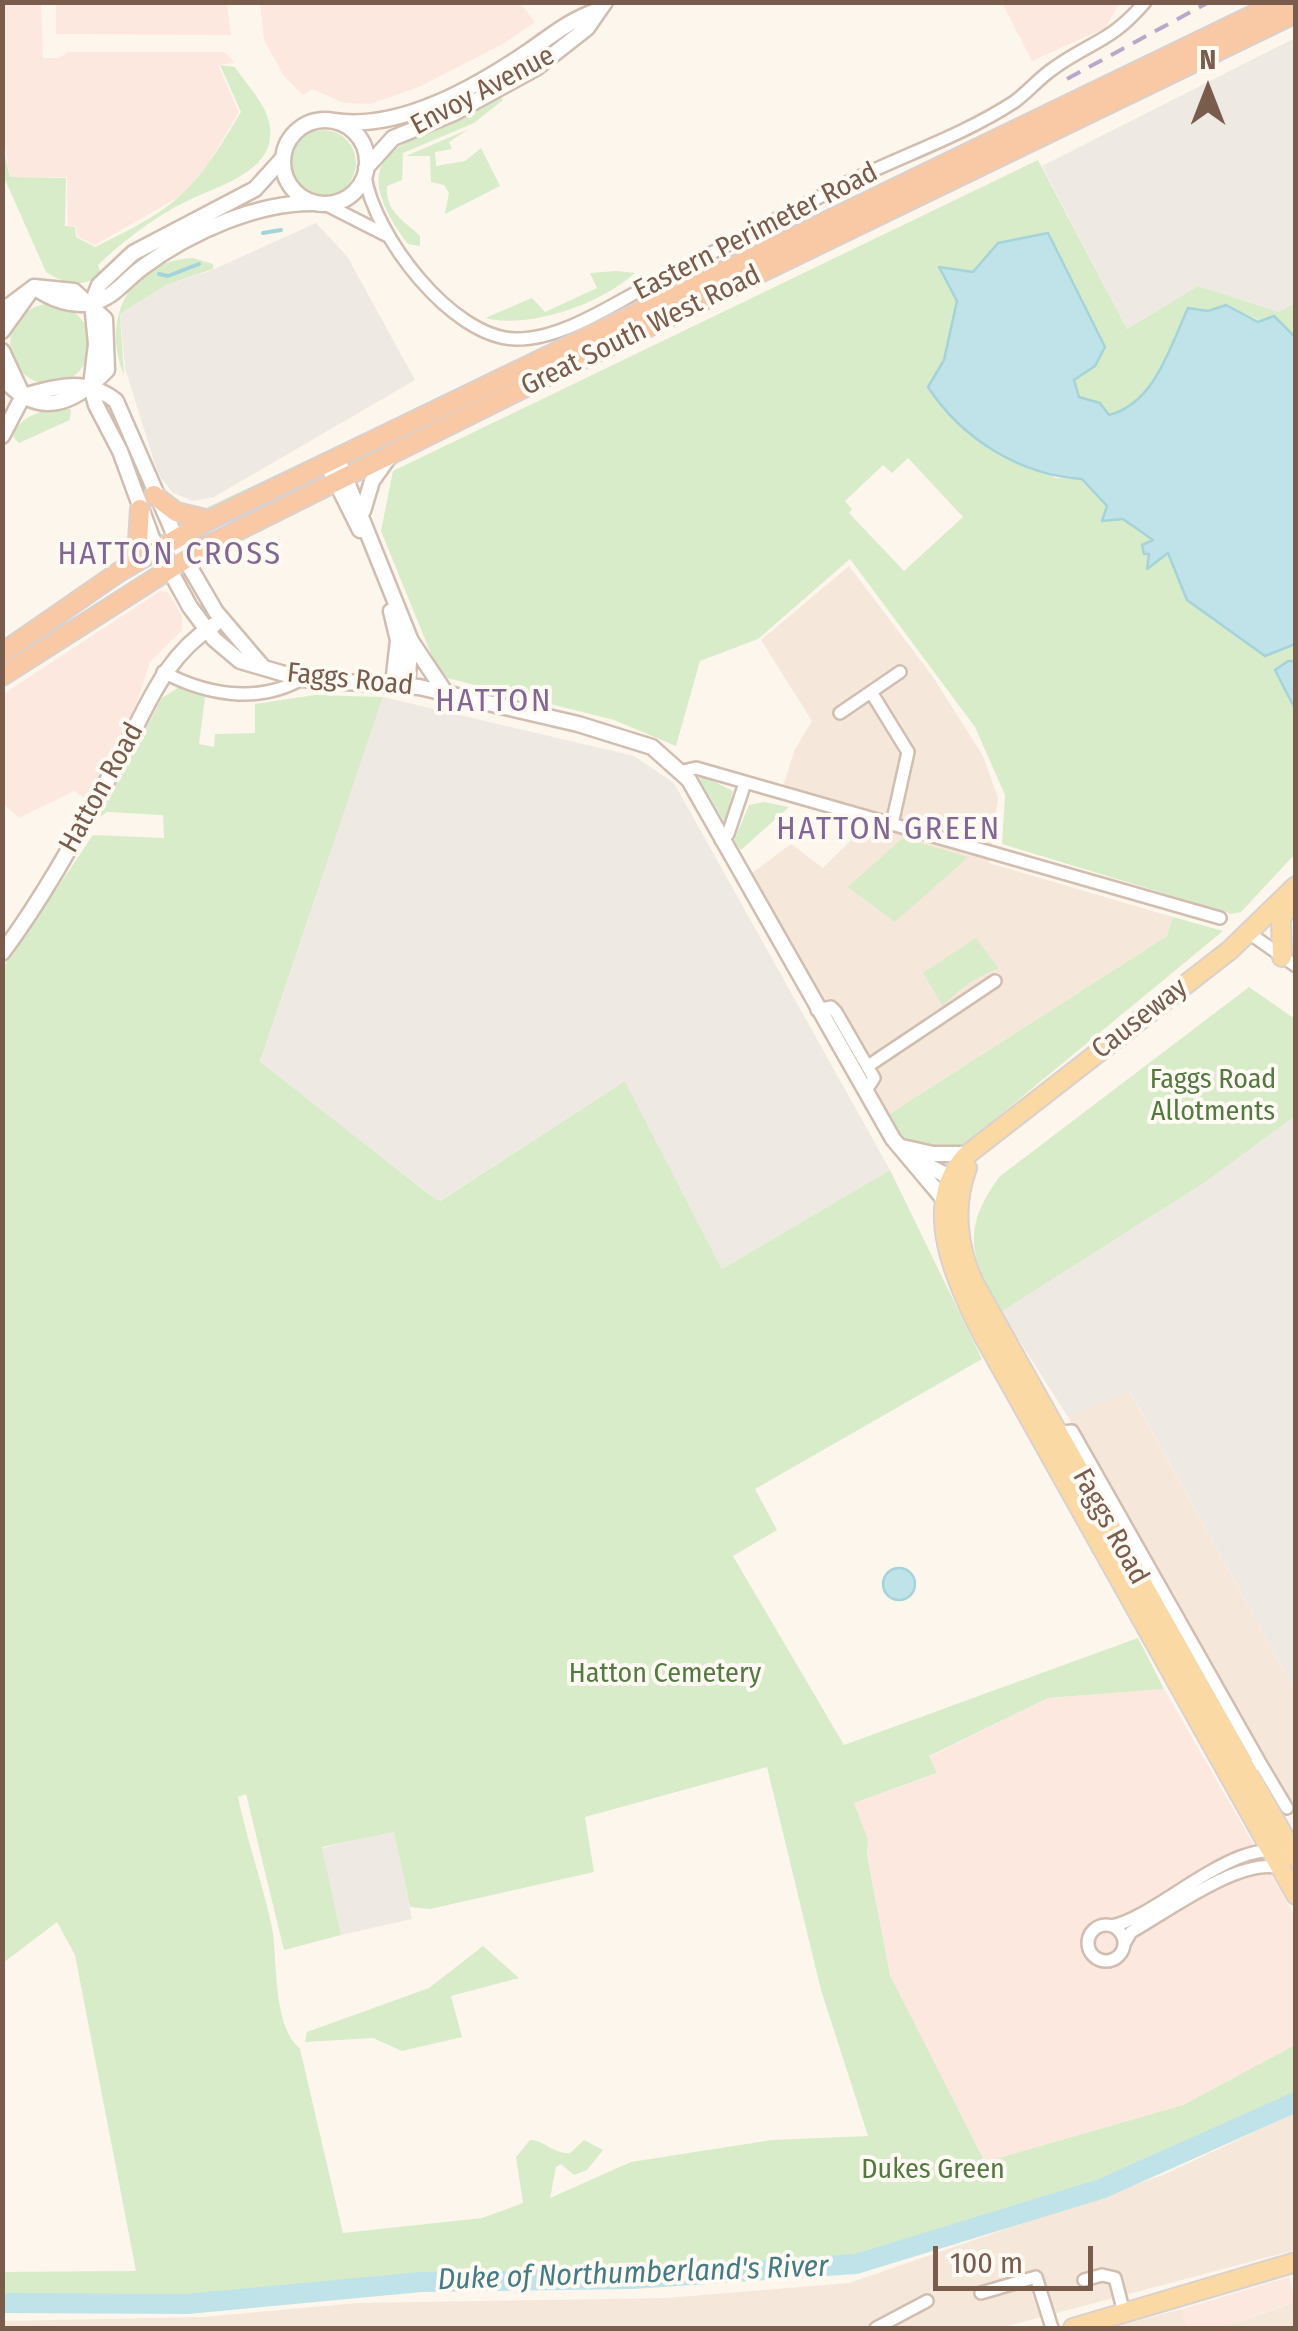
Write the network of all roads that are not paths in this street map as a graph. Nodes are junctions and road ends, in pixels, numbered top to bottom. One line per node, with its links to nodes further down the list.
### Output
1 (1134, 2): 6 (street)
2 (1145, 2): 6 (street, Eastern Perimeter Road)
3 (1280, 2): 22 (highway, Great South West Road)
4 (600, 7): 7 (street, Envoy Avenue); 9 (street, Envoy Avenue)
5 (1296, 13): 21 (highway, Great South West Road)
6 (1130, 19): 11 (street, Eastern Perimeter Road)
7 (334, 122): 8 (street); 9 (street)
8 (283, 158): 10 (street); 13 (street)
9 (366, 172): 10 (street); 11 (street, Eastern Perimeter Road)
10 (321, 204): 11 (street, Eastern Perimeter Road); 13 (street)
11 (389, 237)
12 (34, 287): 13 (street); 14 (street); 15 (street)
13 (92, 303): 18 (street)
14 (2, 311)
15 (2, 330)
16 (2, 351): 19 (street)
17 (2, 377): 19 (street)
18 (91, 386): 19 (street); 24 (street, Faggs Road); 25 (street, Faggs Road)
19 (24, 396): 20 (street)
20 (2, 436)
21 (390, 456): 23 (highway, Great South West Road); 26 (street)
22 (332, 459): 23 (street); 27 (highway, Great South West Road)
23 (345, 483): 26 (street); 30 (highway, Great South West Road); 42 (street)
24 (154, 495): 27 (highway); 28 (street, Faggs Road)
25 (140, 509): 29 (street, Faggs Road); 32 (highway)
26 (362, 511): 35 (street)
27 (209, 520): 28 (highway, Great South West Road)
28 (172, 534): 29 (highway, Great South West Road); 30 (street, Faggs Road)
29 (155, 544): 31 (street, Faggs Road); 32 (highway, Great South West Road)
30 (188, 564): 31 (highway, Great South West Road); 33 (street, Faggs Road)
31 (168, 569): 34 (street, Faggs Road); 40 (highway, Great South West Road)
32 (119, 572): 36 (highway, Great South West Road)
33 (222, 620): 34 (street, Hatton Road); 37 (street, Faggs Road)
34 (207, 630): 37 (street, Faggs Road); 38 (street, Hatton Road)
35 (411, 641): 42 (street); 43 (street)
36 (2, 653)
37 (267, 670): 41 (street, Faggs Road)
38 (163, 672): 41 (street); 53 (street, Hatton Road)
39 (900, 672): 44 (street)
40 (2, 676)
41 (302, 679): 42 (street, Faggs Road)
42 (400, 684): 43 (street, Faggs Road)
43 (446, 692): 46 (street, Faggs Road)
44 (871, 692): 45 (street); 48 (street)
45 (840, 713)
46 (683, 770): 47 (street); 49 (street, Faggs Road)
47 (745, 783): 48 (street); 49 (street)
48 (892, 824): 51 (street)
49 (722, 840): 56 (street, Faggs Road)
50 (1296, 889): 52 (main road, Causeway); 54 (main road)
51 (1220, 918)
52 (1249, 933): 54 (street); 60 (main road, Causeway)
53 (2, 952)
54 (1289, 962)
55 (995, 981): 57 (street)
56 (817, 1010): 57 (street, Faggs Road); 58 (street, Faggs Road)
57 (868, 1066): 58 (street)
58 (865, 1092): 59 (street, Faggs Road)
59 (901, 1149): 60 (street); 61 (street); 62 (street, Faggs Road)
60 (974, 1149): 61 (main road, Causeway)
61 (957, 1181): 62 (main road, Causeway); 63 (main road, Faggs Road)
62 (946, 1202): 63 (main road, Faggs Road)
63 (1049, 1435): 64 (main road, Faggs Road); 66 (main road, Faggs Road)
64 (1252, 1772): 65 (street); 68 (main road, Faggs Road)
65 (1287, 1808)
66 (1254, 1825): 67 (street); 68 (main road, Faggs Road)
67 (1248, 1852): 68 (street); 72 (street)
68 (1286, 1852): 69 (street); 69 (street); 70 (main road); 71 (main road, Faggs Road)
69 (1234, 1874): 73 (street)
70 (1296, 1880)
71 (1296, 1894)
72 (1112, 1926): 73 (street); 73 (street)
73 (1124, 1944)
74 (1296, 2262): 78 (main road)
75 (1084, 2280): 78 (street)
76 (981, 2292): 81 (street)
77 (928, 2301): 80 (street)
78 (1124, 2313): 79 (main road)
79 (1083, 2327)
80 (876, 2328)
81 (1052, 2328)

